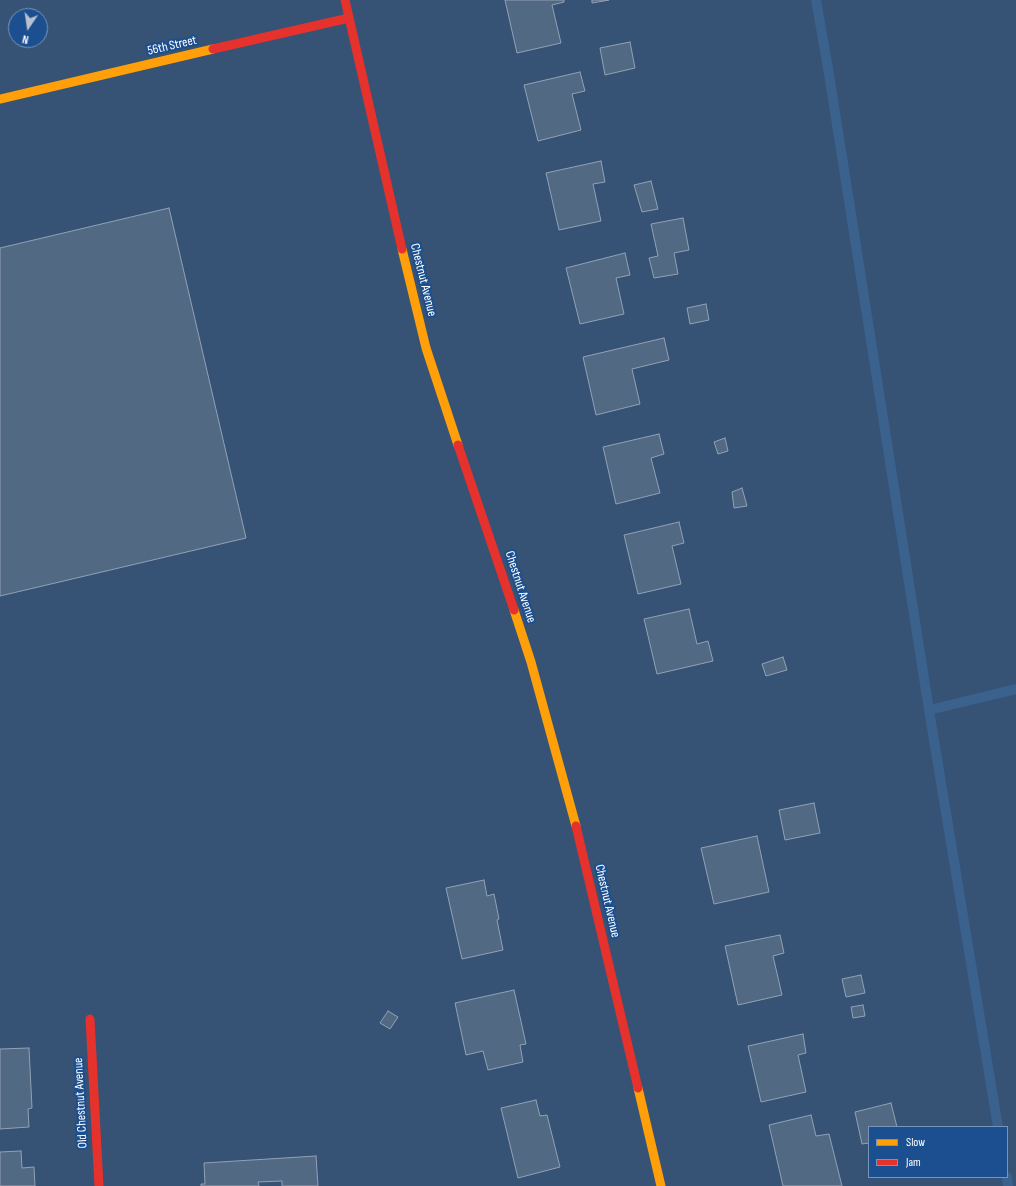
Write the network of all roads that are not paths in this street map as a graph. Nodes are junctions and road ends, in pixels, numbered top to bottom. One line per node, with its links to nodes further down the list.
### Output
1 (345, 0): 2 (main road, Chestnut Avenue)
2 (350, 18): 3 (main road, 56th Street); 6 (main road, Chestnut Avenue)
3 (0, 99)
4 (90, 1019): 5 (main road, Old Chestnut Avenue)
5 (99, 1186)
6 (660, 1186)

